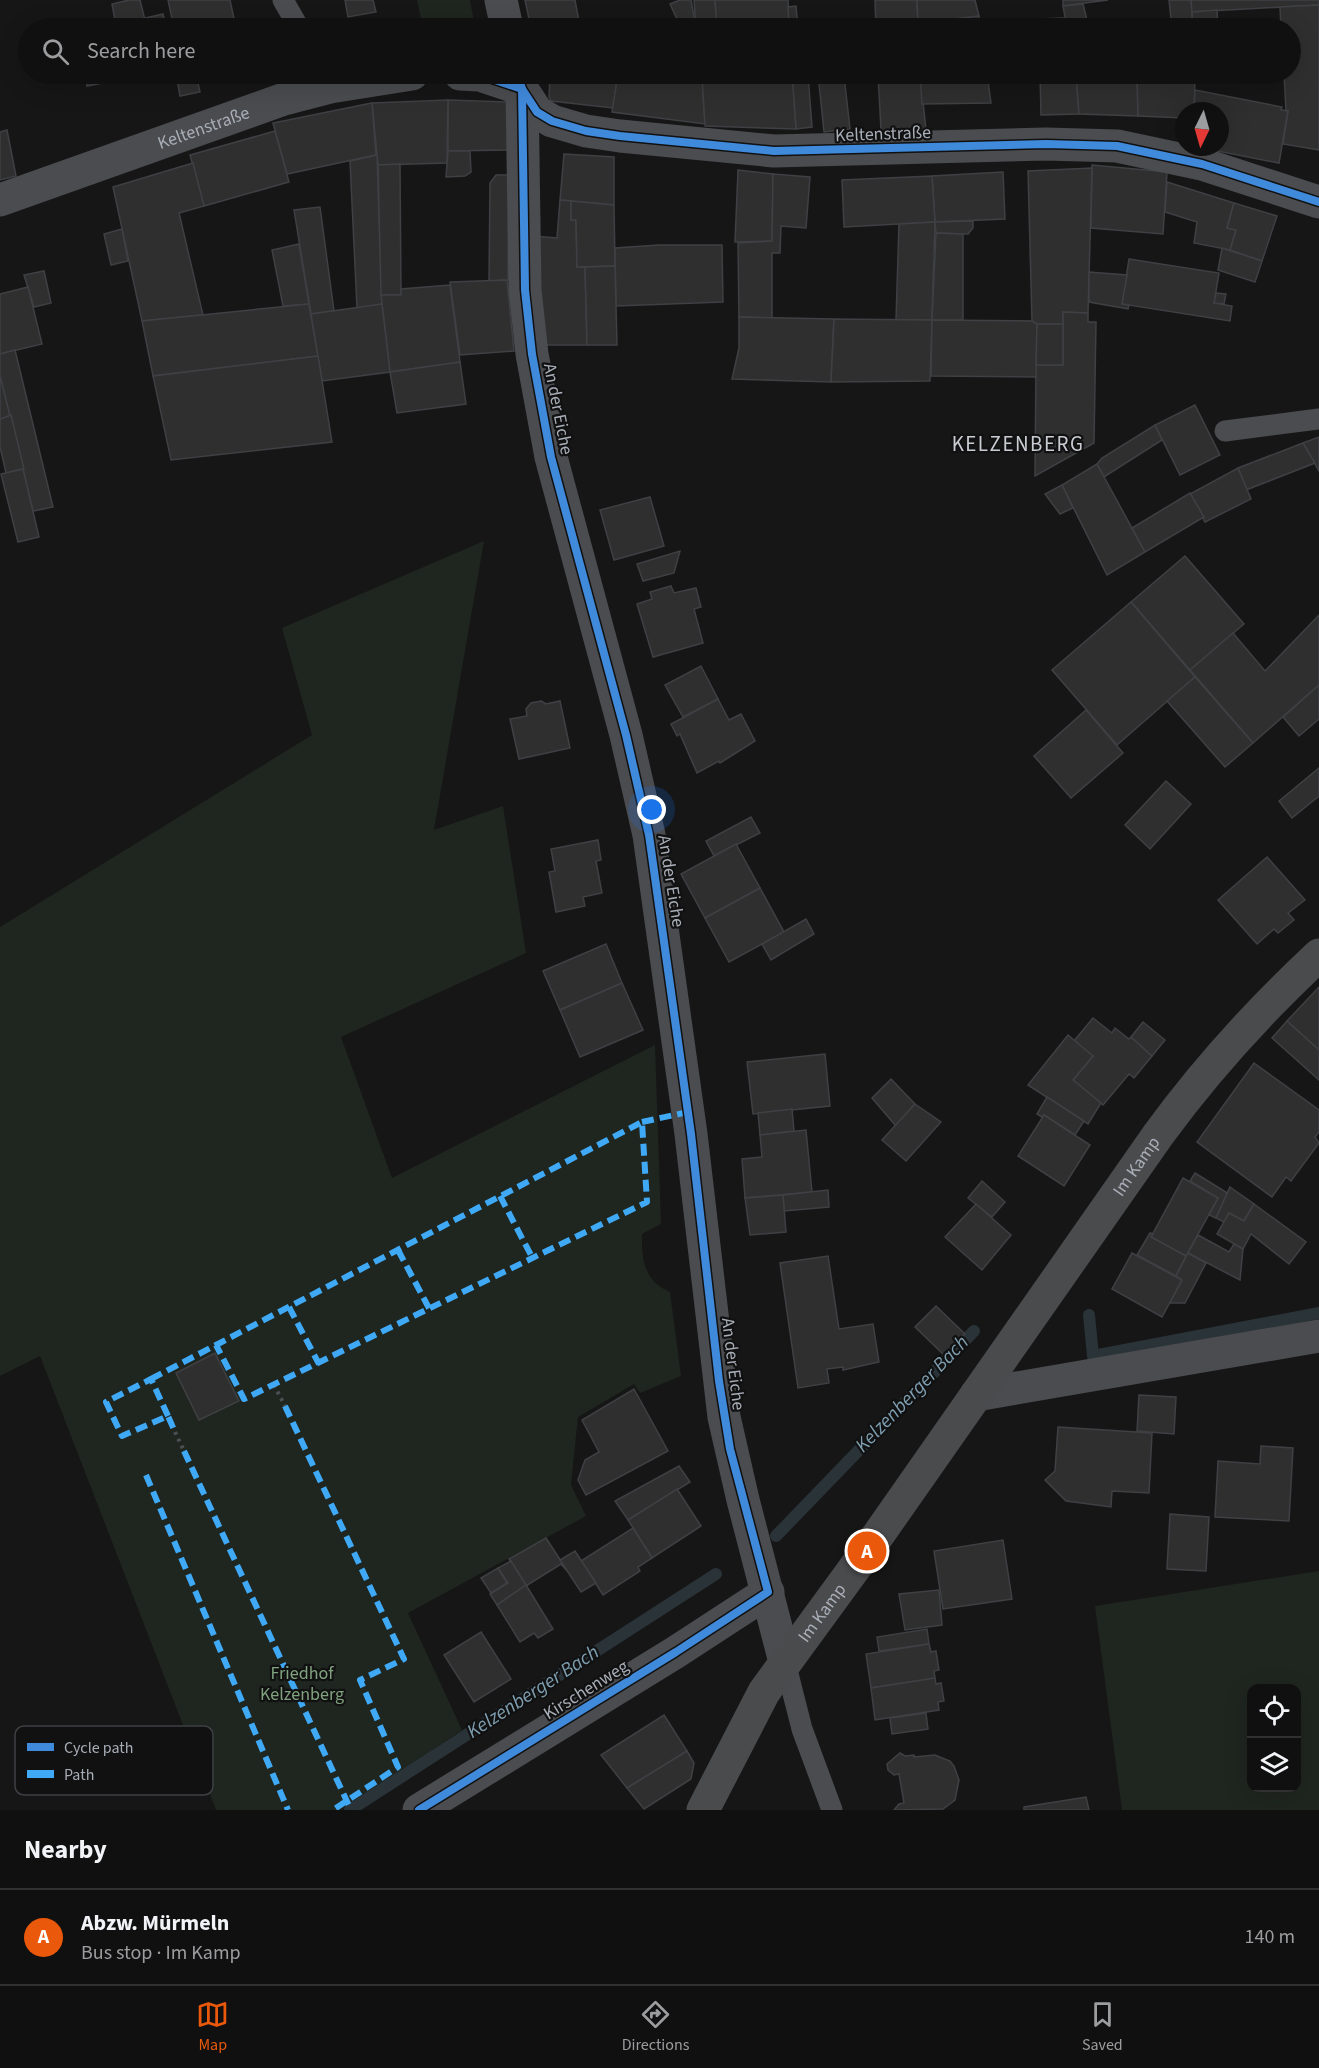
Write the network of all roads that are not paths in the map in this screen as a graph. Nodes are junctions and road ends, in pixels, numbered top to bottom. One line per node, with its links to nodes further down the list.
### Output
1 (284, 0): 3 (lane)
2 (501, 0): 4 (street)
3 (294, 18)
4 (505, 18)
5 (317, 84): 8 (street, Keltenstraße)
6 (520, 84): 15 (street, An der Eiche)
7 (521, 84): 9 (street, Keltenstraße)
8 (0, 200)
9 (1319, 202)
10 (1319, 419): 11 (lane)
11 (1225, 431)
12 (1319, 955): 14 (main road, Im Kamp)
13 (1319, 1336): 14 (street)
14 (976, 1395): 16 (main road, Im Kamp)
15 (768, 1592): 16 (street); 17 (street, Kirschenweg)
16 (785, 1662): 18 (main road, Im Kamp); 19 (lane)
17 (419, 1810)
18 (703, 1810)
19 (832, 1810)

